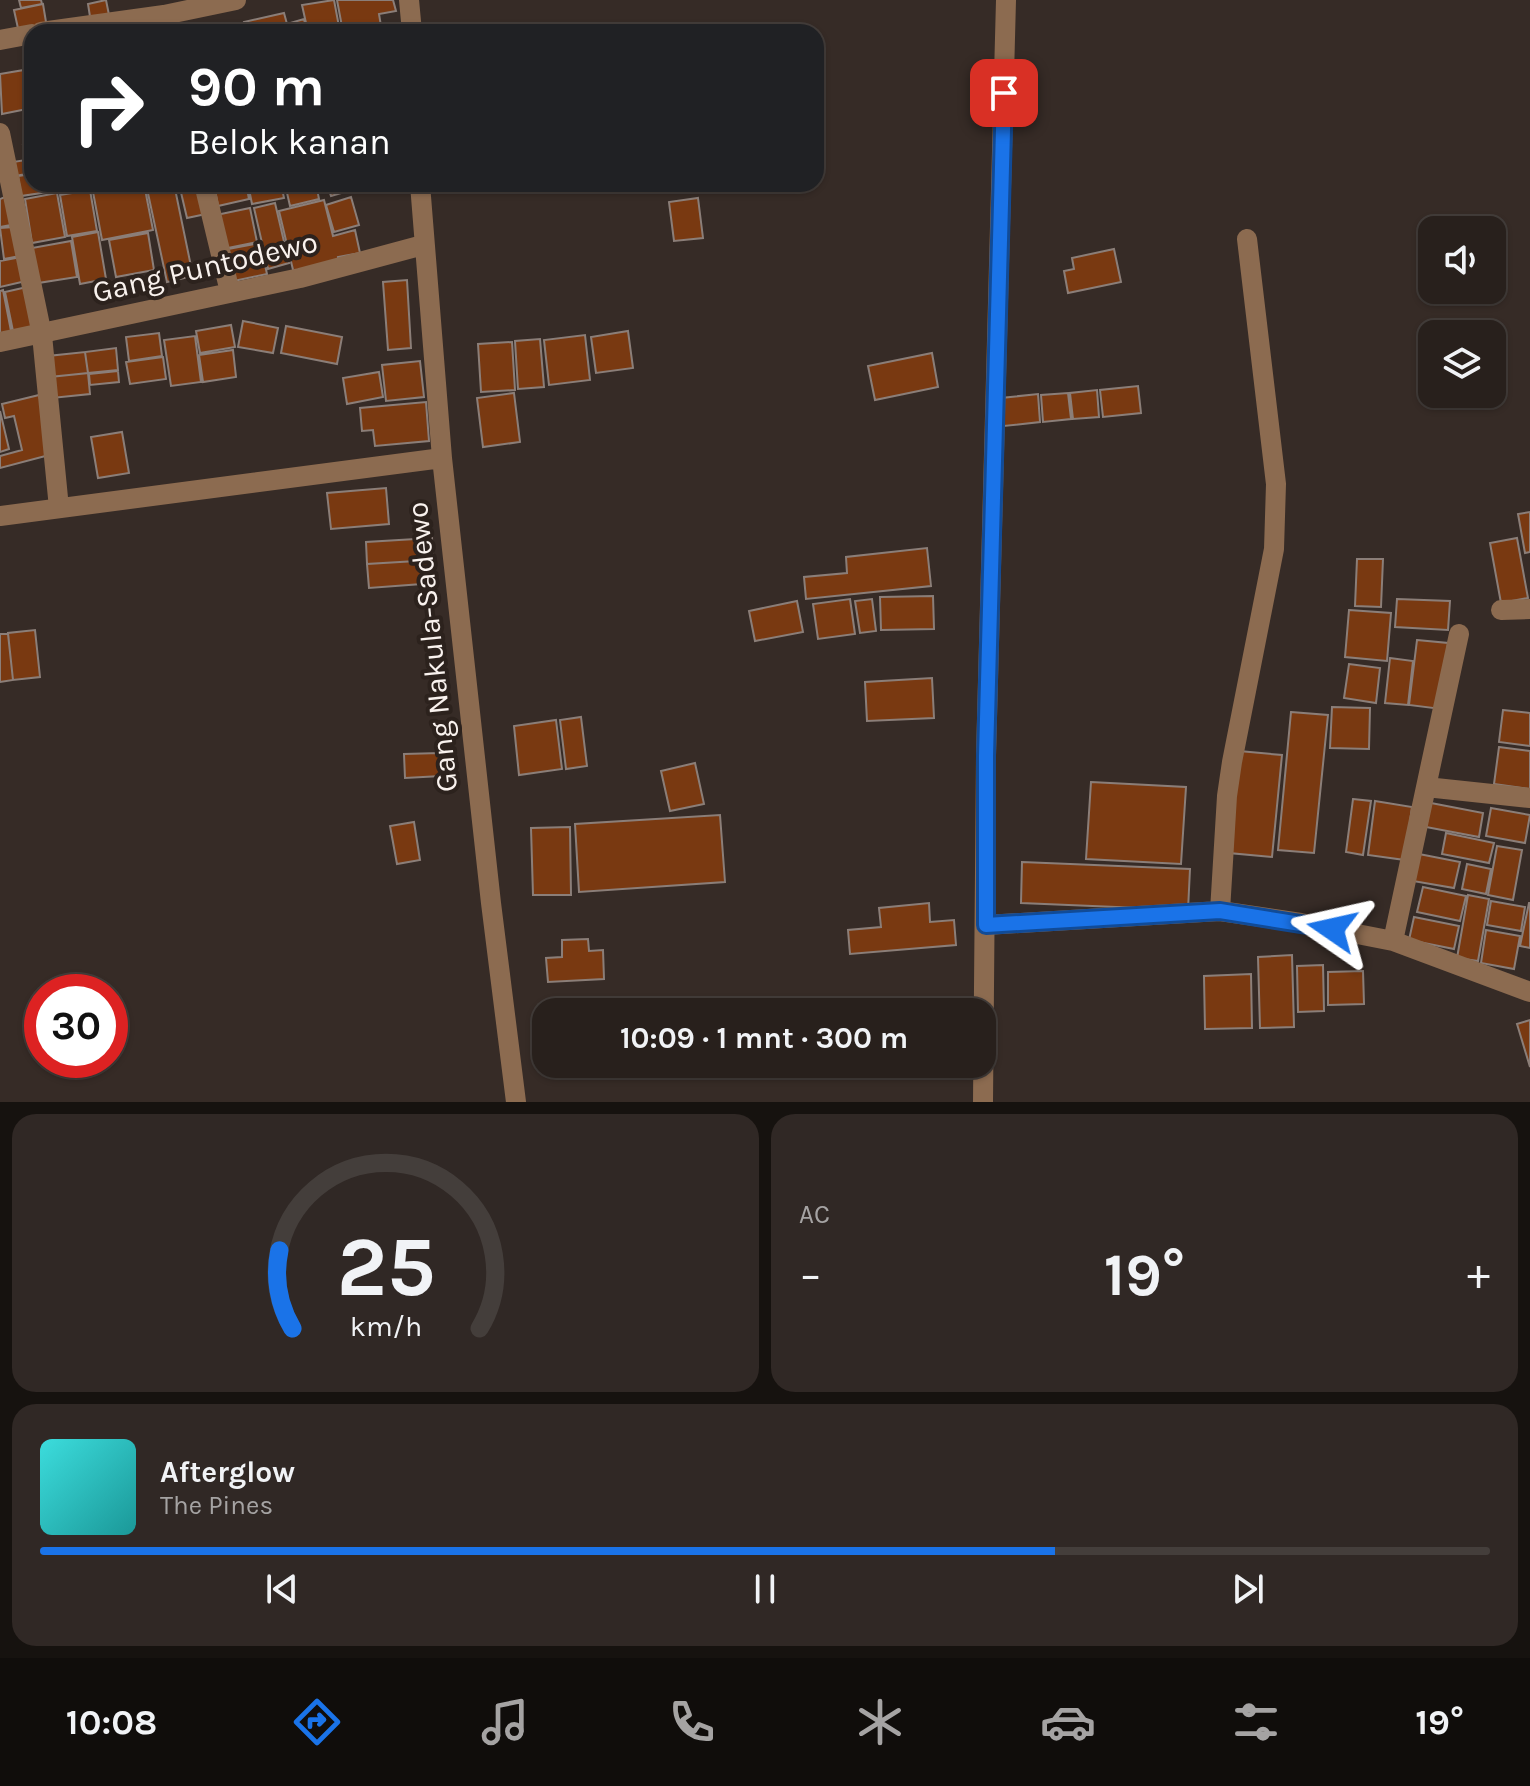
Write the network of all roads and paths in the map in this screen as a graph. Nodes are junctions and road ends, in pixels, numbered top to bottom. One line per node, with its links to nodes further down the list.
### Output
1 (236, 0): 4 (street)
2 (409, 0): 5 (street)
3 (1006, 0): 25 (street)
4 (166, 24)
5 (411, 24)
6 (24, 36): 7 (street)
7 (0, 40)
8 (0, 133): 14 (street)
9 (206, 192): 13 (street)
10 (420, 192): 12 (street, Gang Nakula-Sadewo)
11 (1247, 239): 24 (street)
12 (423, 245): 13 (street, Gang Puntodewo); 16 (street, Gang Nakula-Sadewo)
13 (230, 292): 14 (street, Gang Puntodewo)
14 (42, 335): 15 (street, Gang Puntodewo); 17 (street)
15 (0, 342)
16 (442, 458): 17 (street); 28 (street, Gang Nakula-Sadewo)
17 (59, 508): 18 (street)
18 (0, 516)
19 (1530, 609): 20 (street)
20 (1501, 610)
21 (1459, 634): 22 (street)
22 (1426, 787): 23 (street); 26 (street)
23 (1530, 798)
24 (1220, 911): 25 (street); 26 (street)
25 (986, 925): 29 (street)
26 (1393, 941): 27 (street)
27 (1530, 992)
28 (516, 1102)
29 (983, 1102)

